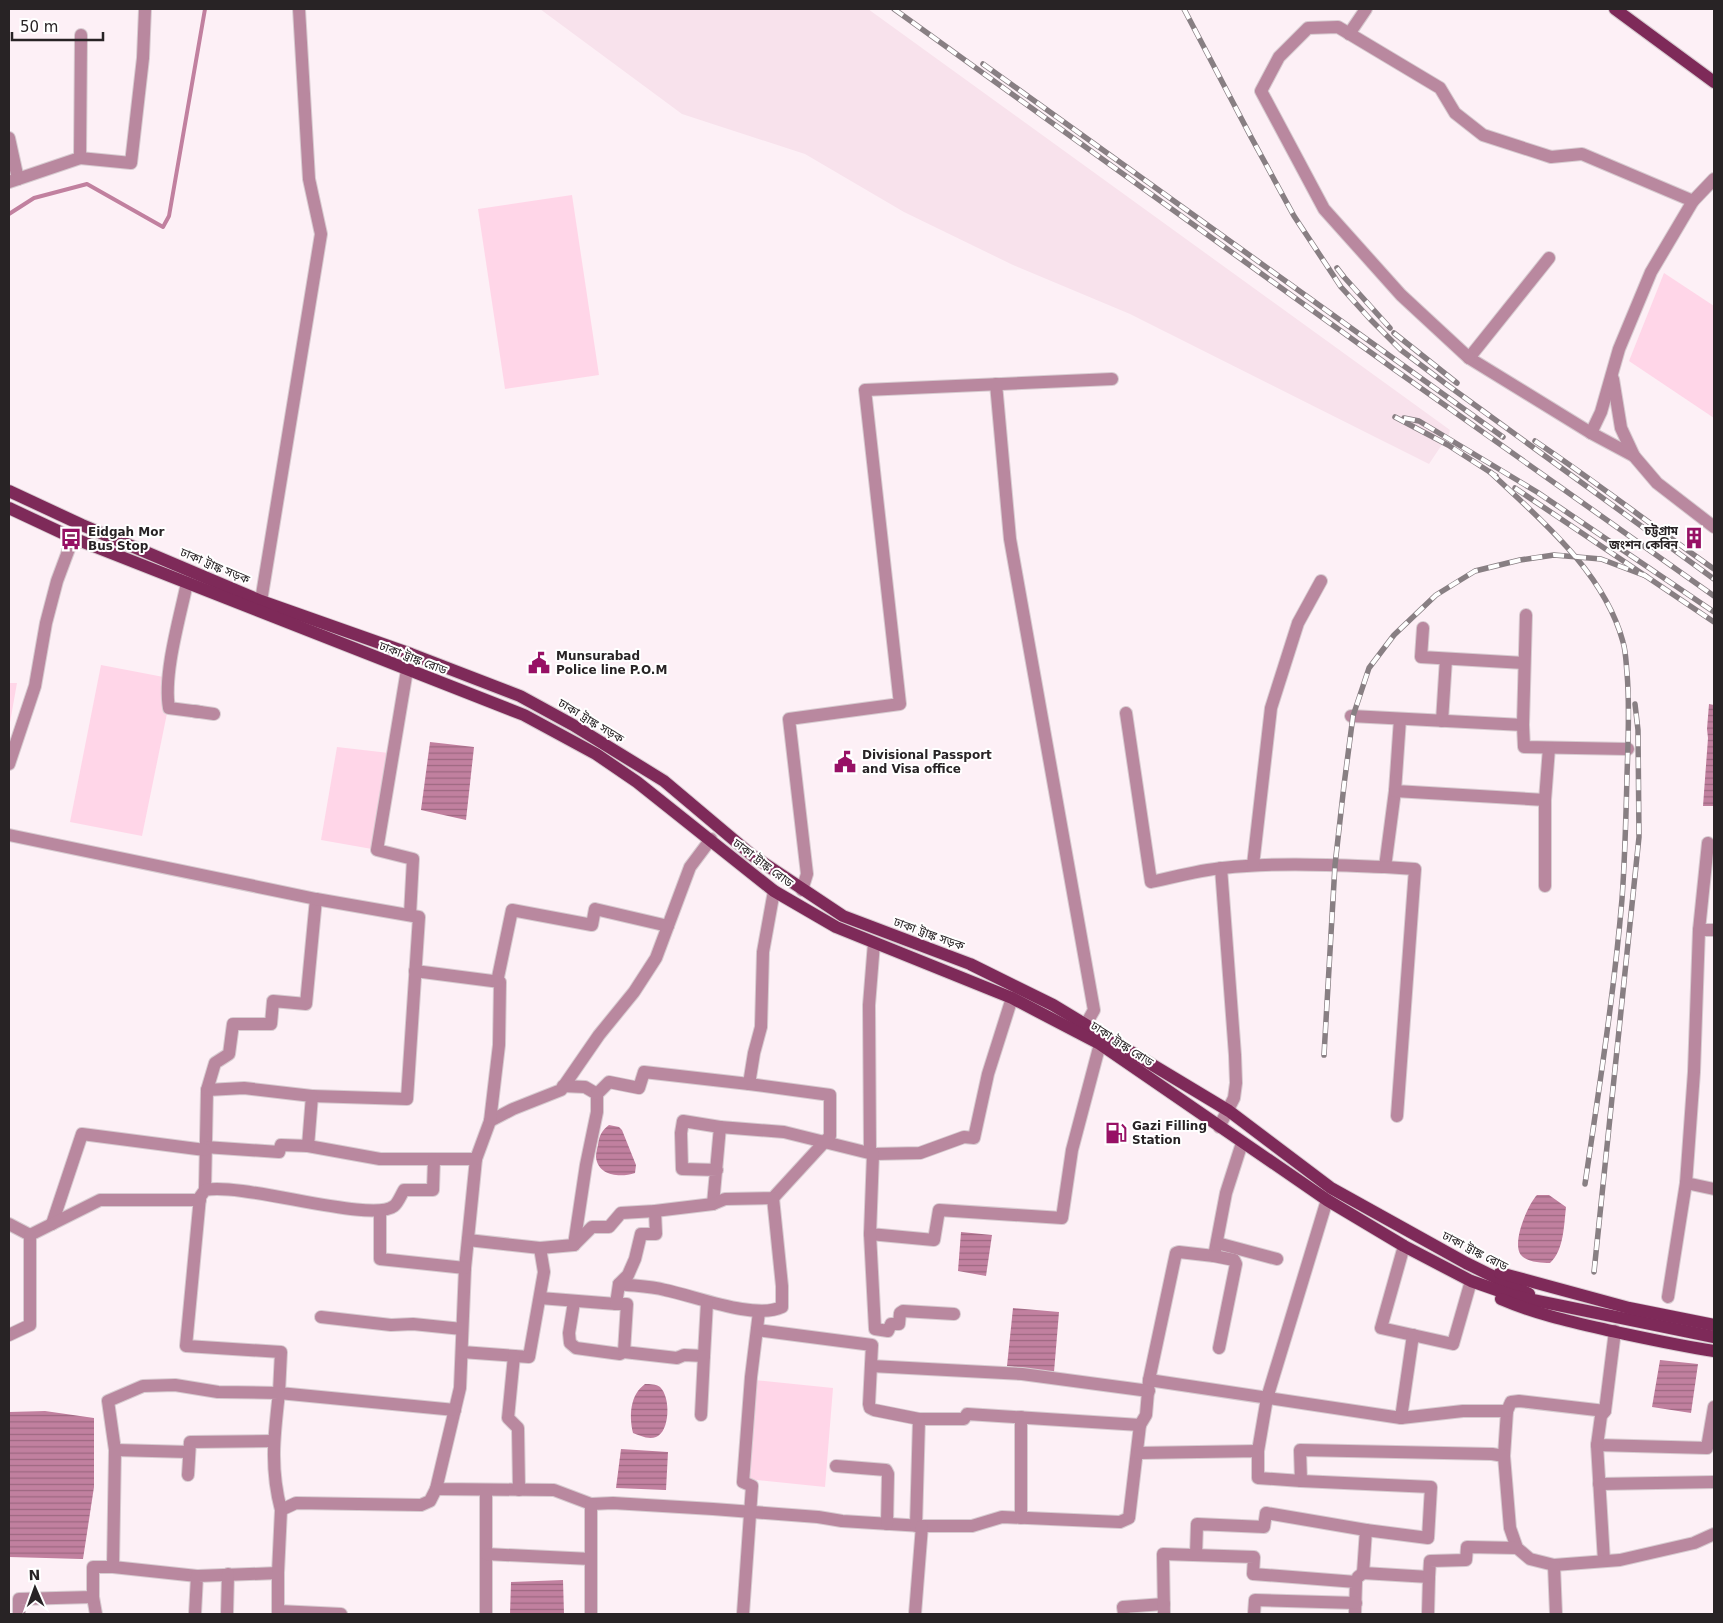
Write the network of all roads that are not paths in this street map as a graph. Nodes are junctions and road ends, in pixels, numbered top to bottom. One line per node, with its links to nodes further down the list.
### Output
1 (145, 9): 9 (street)
2 (299, 9): 26 (street)
3 (1366, 9): 5 (street)
4 (1615, 9): 7 (main road)
5 (1349, 34): 12 (street); 14 (street)
6 (81, 35): 9 (street)
7 (1714, 82)
8 (9, 138): 11 (street)
9 (80, 158): 11 (street)
10 (1714, 178): 12 (street)
11 (13, 181)
12 (1693, 201): 15 (street)
13 (1549, 258): 14 (street)
14 (1469, 358): 18 (street)
15 (1613, 374): 18 (street); 19 (street)
16 (1112, 379): 17 (street)
17 (996, 384): 52 (street); 63 (street)
18 (1591, 433): 19 (street)
19 (1634, 456): 22 (street)
20 (9, 491): 26 (main road, ঢাকা ট্রাঙ্ক সড়ক)
21 (9, 508): 23 (main road, ঢাকা ট্রাঙ্ক রোড)
22 (1714, 527)
23 (73, 538): 25 (main road, ঢাকা ট্রাঙ্ক রোড); 42 (street)
24 (1321, 581): 48 (street)
25 (187, 583): 31 (main road, ঢাকা ট্রাঙ্ক রোড); 32 (street)
26 (261, 601): 52 (main road, ঢাকা ট্রাঙ্ক সড়ক)
27 (1526, 615): 30 (street)
28 (1423, 628): 29 (street)
29 (1446, 659): 30 (street); 38 (street)
30 (1524, 663): 39 (street)
31 (407, 670): 46 (main road, ঢাকা ট্রাঙ্ক রোড); 55 (street)
32 (169, 708): 33 (street); 35 (street)
33 (200, 712)
34 (1126, 713): 50 (street)
35 (214, 714)
36 (1351, 716): 37 (street)
37 (1400, 719): 38 (street); 43 (street)
38 (1442, 721): 39 (street)
39 (1523, 725): 40 (street)
40 (1549, 748): 41 (street); 44 (street)
41 (1628, 749)
42 (9, 764)
43 (1395, 792): 44 (street); 49 (street)
44 (1545, 800): 51 (street)
45 (9, 835): 54 (street)
46 (711, 839): 53 (main road, ঢাকা ট্রাঙ্ক রোড); 56 (street)
47 (1708, 843): 57 (street)
48 (1253, 865): 49 (street); 50 (street)
49 (1385, 867): 72 (street)
50 (1221, 868): 71 (street)
51 (1545, 886)
52 (802, 890): 63 (main road, ঢাকা ট্রাঙ্ক সড়ক)
53 (774, 891): 59 (main road, ঢাকা ট্রাঙ্ক রোড); 66 (street)
54 (316, 899): 55 (street); 68 (street)
55 (410, 915): 60 (street)
56 (668, 926): 61 (street); 67 (street)
57 (1699, 930): 58 (street); 84 (street)
58 (1714, 930)
59 (874, 943): 62 (main road, ঢাকা ট্রাঙ্ক রোড); 80 (street)
60 (415, 970): 61 (street); 70 (street)
61 (496, 982): 73 (street)
62 (1012, 998): 63 (main road, ঢাকা ট্রাঙ্ক রোড); 80 (street)
63 (1084, 1028): 64 (main road, ঢাকা ট্রাঙ্ক রোড); 65 (main road, ঢাকা ট্রাঙ্ক সড়ক)
64 (1100, 1044): 75 (main road, ঢাকা ট্রাঙ্ক রোড); 94 (street)
65 (1120, 1045): 71 (main road, ঢাকা ট্রাঙ্ক রোড)
66 (749, 1084): 69 (street); 76 (street)
67 (563, 1086): 69 (street); 73 (street)
68 (207, 1090): 70 (street); 79 (street)
69 (597, 1094): 98 (street)
70 (312, 1096): 78 (street)
71 (1229, 1111): 75 (street); 103 (main road, ঢাকা ট্রাঙ্ক রোড)
72 (1397, 1116)
73 (490, 1121): 82 (street)
74 (720, 1126): 76 (street); 83 (street); 83 (street)
75 (1219, 1127): 77 (main road, ঢাকা ট্রাঙ্ক রোড)
76 (823, 1143): 80 (street); 87 (street)
77 (1242, 1143): 88 (main road, ঢাকা ট্রাঙ্ক রোড); 97 (street)
78 (308, 1146): 79 (street); 81 (street)
79 (205, 1148): 86 (street); 93 (street)
80 (872, 1153): 94 (street)
81 (434, 1159): 82 (street); 91 (street)
82 (476, 1160): 96 (street)
83 (717, 1170): 89 (street)
84 (1686, 1183): 85 (street); 107 (street)
85 (1714, 1189)
86 (202, 1195): 91 (street); 93 (street); 131 (street)
87 (773, 1198): 89 (street); 113 (street)
88 (1327, 1200): 99 (main road, ঢাকা ট্রাঙ্ক রোড); 132 (street)
89 (713, 1204): 90 (street)
90 (655, 1211): 98 (street); 106 (street)
91 (380, 1212): 104 (street)
92 (9, 1224): 95 (street)
93 (52, 1224): 95 (street)
94 (870, 1234): 114 (street)
95 (30, 1235): 120 (street)
96 (468, 1240): 100 (street); 104 (street)
97 (1216, 1243): 101 (street); 102 (street)
98 (574, 1245): 100 (street)
99 (1404, 1246): 105 (main road, ঢাকা ট্রাঙ্ক রোড); 121 (street)
100 (540, 1248): 108 (street)
101 (1214, 1256): 123 (street); 130 (street)
102 (1277, 1259)
103 (1466, 1264): 109 (main road, ঢাকা ট্রাঙ্ক রোড); 116 (main road)
104 (465, 1268): 117 (street)
105 (1475, 1283): 109 (main road, ঢাকা ট্রাঙ্ক রোড); 119 (main road, ঢাকা ট্রাঙ্ক রোড); 121 (street)
106 (619, 1284): 111 (street); 112 (street)
107 (1668, 1297)
108 (540, 1298): 110 (street); 127 (street)
109 (1542, 1301): 122 (main road, ঢাকা ট্রাঙ্ক রোড)
110 (574, 1302): 112 (street); 126 (street)
111 (707, 1302): 113 (street); 128 (street)
112 (616, 1304): 126 (street)
113 (759, 1312): 118 (street)
114 (954, 1314)
115 (321, 1317): 117 (street)
116 (1714, 1325)
117 (462, 1329): 125 (street)
118 (757, 1330): 129 (street); 159 (street)
119 (1615, 1332): 124 (main road, ঢাকা ট্রাঙ্ক রোড); 136 (street)
120 (9, 1335)
121 (1413, 1335): 139 (street)
122 (1714, 1337)
123 (1219, 1348)
124 (1714, 1351)
125 (462, 1352): 127 (street); 134 (street)
126 (624, 1352): 128 (street)
127 (514, 1356): 156 (street)
128 (704, 1356): 137 (street)
129 (871, 1366): 130 (street); 140 (street)
130 (1149, 1385): 132 (street); 141 (street)
131 (279, 1393): 134 (street); 142 (street); 144 (street)
132 (1267, 1398): 139 (street); 145 (street)
133 (1714, 1407): 143 (street)
134 (455, 1410): 154 (street)
135 (1507, 1410): 136 (street); 139 (street); 148 (street)
136 (1605, 1411): 143 (street)
137 (701, 1416)
138 (1021, 1417): 140 (street); 141 (street); 160 (street)
139 (1401, 1418)
140 (920, 1419): 162 (street)
141 (1140, 1425): 147 (street)
142 (273, 1441): 146 (street); 158 (street)
143 (1597, 1445): 153 (street)
144 (115, 1450): 146 (street); 171 (street)
145 (1258, 1451): 147 (street); 151 (street)
146 (189, 1452): 150 (street)
147 (1138, 1453): 160 (street)
148 (1504, 1456): 151 (street); 165 (street)
149 (836, 1466): 161 (street)
150 (188, 1474)
151 (1301, 1481): 163 (street)
152 (1714, 1482): 153 (street)
153 (1599, 1484): 169 (street)
154 (436, 1490): 155 (street); 158 (street)
155 (486, 1490): 156 (street); 166 (street)
156 (519, 1490): 157 (street)
157 (591, 1504): 159 (street); 168 (street)
158 (282, 1510): 172 (street)
159 (749, 1511): 161 (street); 188 (street)
160 (1021, 1518): 162 (street)
161 (887, 1524): 162 (street)
162 (919, 1526): 189 (street)
163 (1366, 1530): 167 (street); 176 (street)
164 (1714, 1534): 169 (street)
165 (1517, 1548): 170 (street); 175 (street)
166 (486, 1554): 168 (street); 186 (street)
167 (1196, 1555): 176 (street); 178 (street)
168 (591, 1559): 187 (street)
169 (1604, 1561): 170 (street)
170 (1554, 1565): 193 (street)
171 (113, 1567): 174 (street); 177 (street)
172 (278, 1573): 173 (street); 180 (street)
173 (228, 1574): 174 (street); 184 (street)
174 (197, 1576): 183 (street)
175 (1429, 1577): 176 (street); 192 (street)
176 (1360, 1578): 179 (street)
177 (93, 1597): 181 (street); 182 (street)
178 (1164, 1609): 190 (street)
179 (1356, 1609): 191 (street)
180 (278, 1612): 185 (street)
181 (19, 1614)
182 (96, 1614)
183 (195, 1614)
184 (227, 1614)
185 (341, 1614)
186 (486, 1614)
187 (591, 1614)
188 (743, 1614)
189 (915, 1614)
190 (1124, 1614)
191 (1254, 1614)
192 (1428, 1614)
193 (1556, 1614)

